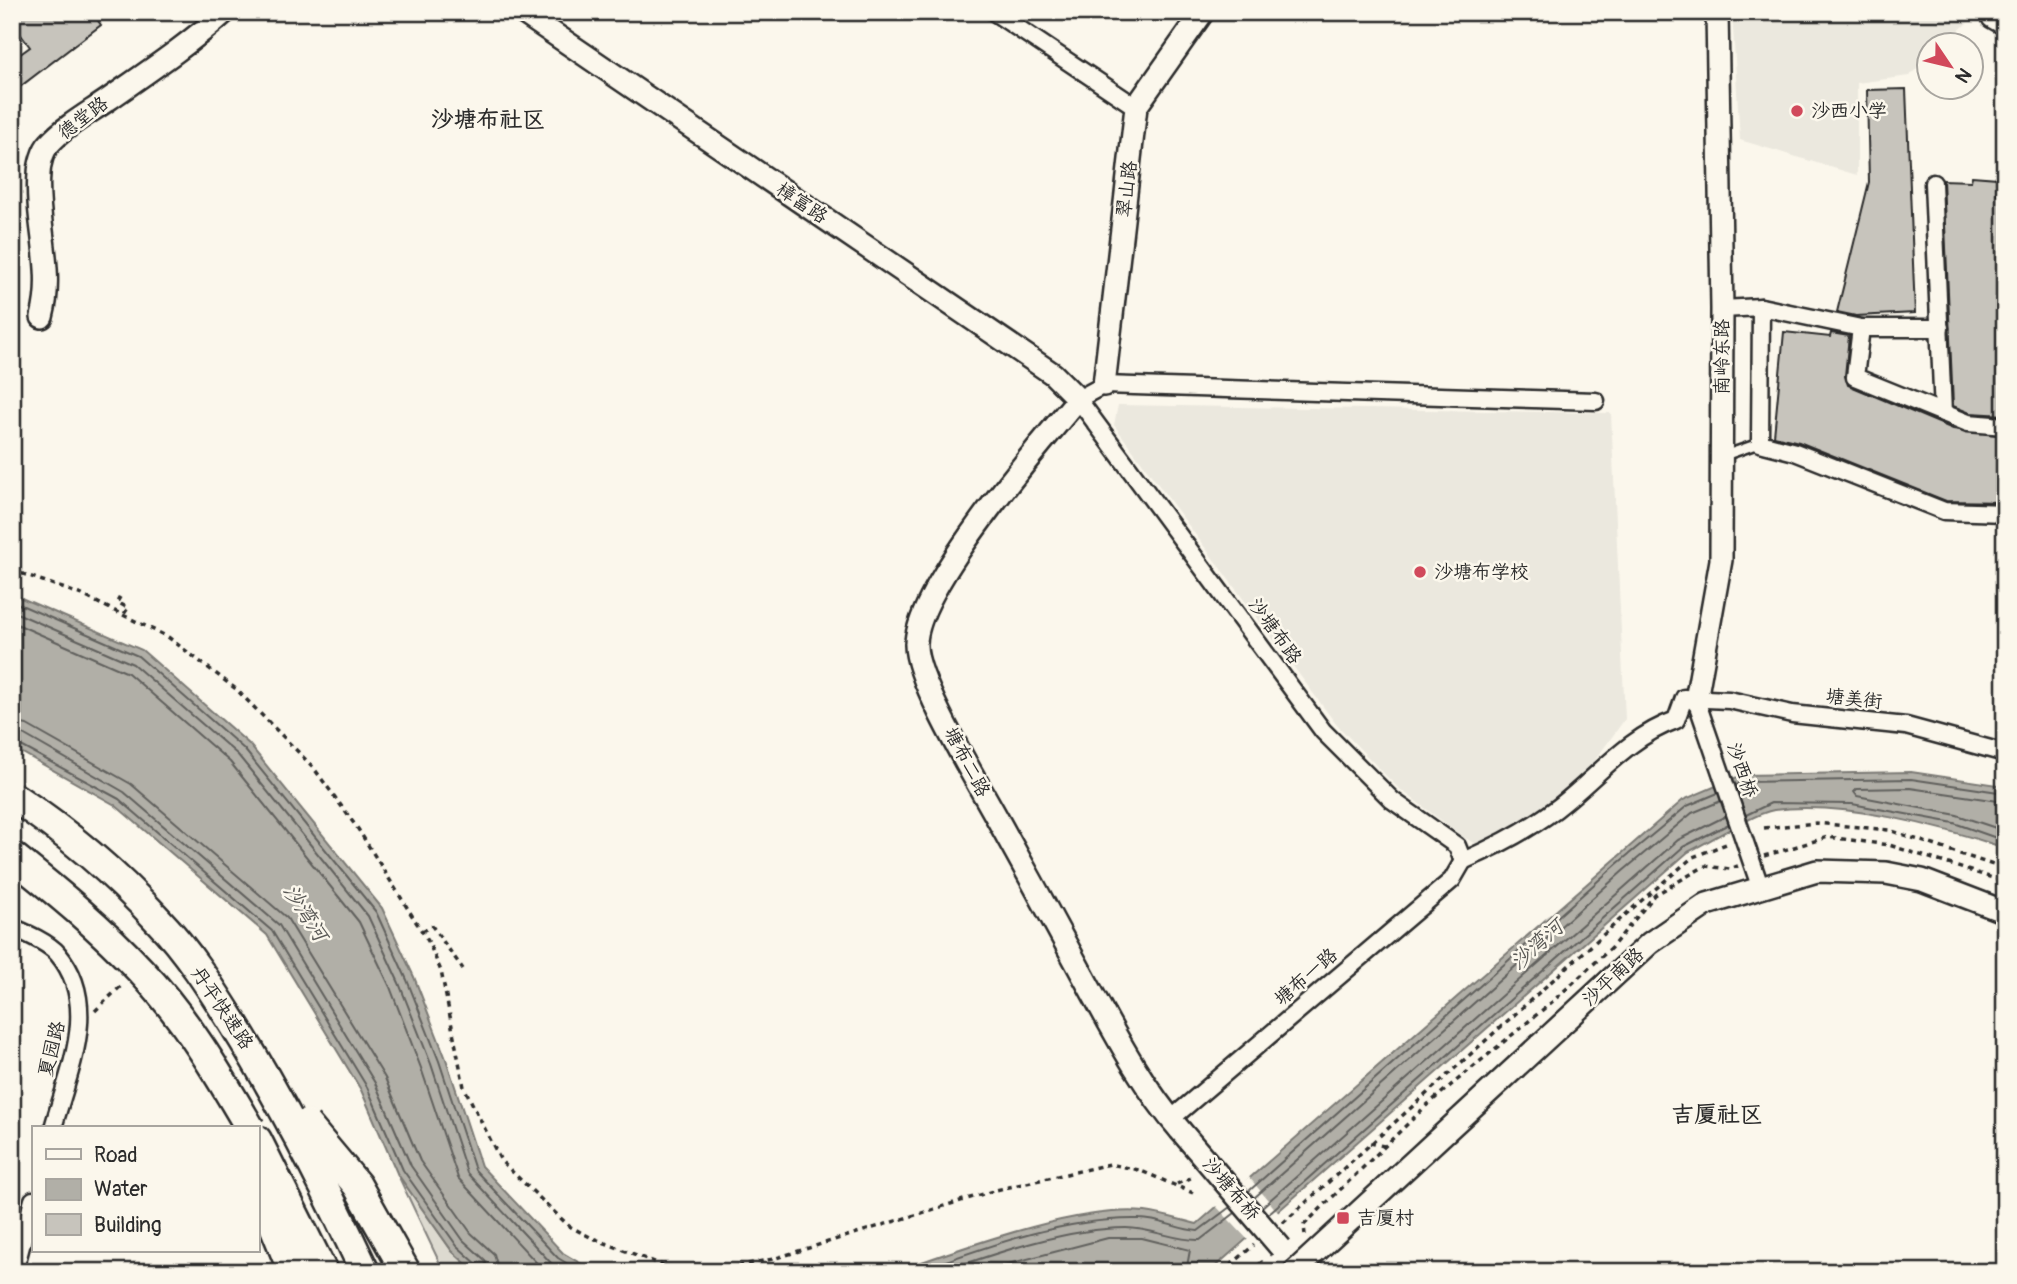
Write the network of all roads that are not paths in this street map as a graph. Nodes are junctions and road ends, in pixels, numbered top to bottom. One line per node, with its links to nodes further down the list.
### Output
1 (225, 12): 12 (street, 德堂路)
2 (994, 12): 8 (street)
3 (1203, 12): 8 (street, 翠山路)
4 (1717, 12): 11 (street, 南岭东路)
5 (1993, 12): 7 (street)
6 (526, 13): 16 (street, 樟富路)
7 (2005, 27)
8 (1136, 107): 15 (street, 翠山路)
9 (1933, 183): 14 (street)
10 (1761, 307): 11 (street); 13 (street); 20 (street)
11 (1722, 309): 21 (street, 南岭东路)
12 (42, 317)
13 (1861, 328): 14 (street); 18 (street)
14 (1940, 328): 18 (street)
15 (1104, 385): 16 (street); 17 (street)
16 (1079, 399): 27 (street, 沙塘布路); 33 (street, 塘布二路)
17 (1596, 401)
18 (1943, 413): 19 (street)
19 (2005, 426)
20 (1760, 443): 21 (lane); 22 (street)
21 (1721, 457): 23 (street, 南岭东路)
22 (2005, 513)
23 (1696, 700): 24 (street, 塘美街); 27 (street); 28 (street, 沙西桥)
24 (2005, 753)
25 (12, 796): 32 (highway, 丹平快速路, bridge)
26 (12, 856): 29 (highway, 丹平快速路, bridge)
27 (1463, 862): 33 (street, 塘布一路)
28 (1760, 886): 30 (street, 沙平南路); 41 (street, 沙平南路)
29 (72, 904): 35 (highway, bridge); 36 (highway, 丹平快速路, bridge)
30 (2005, 912)
31 (12, 927): 34 (street, 夏园路)
32 (269, 1081): 44 (highway, 丹平快速路, bridge); 45 (highway, bridge)
33 (1175, 1125): 41 (street, 沙塘布桥, bridge)
34 (54, 1126)
35 (232, 1126)
36 (249, 1126)
37 (259, 1144): 43 (highway)
38 (259, 1189): 42 (highway)
39 (32, 1204): 40 (street)
40 (14, 1269)
41 (1296, 1270)
42 (293, 1272)
43 (323, 1272)
44 (365, 1272)
45 (406, 1272)

